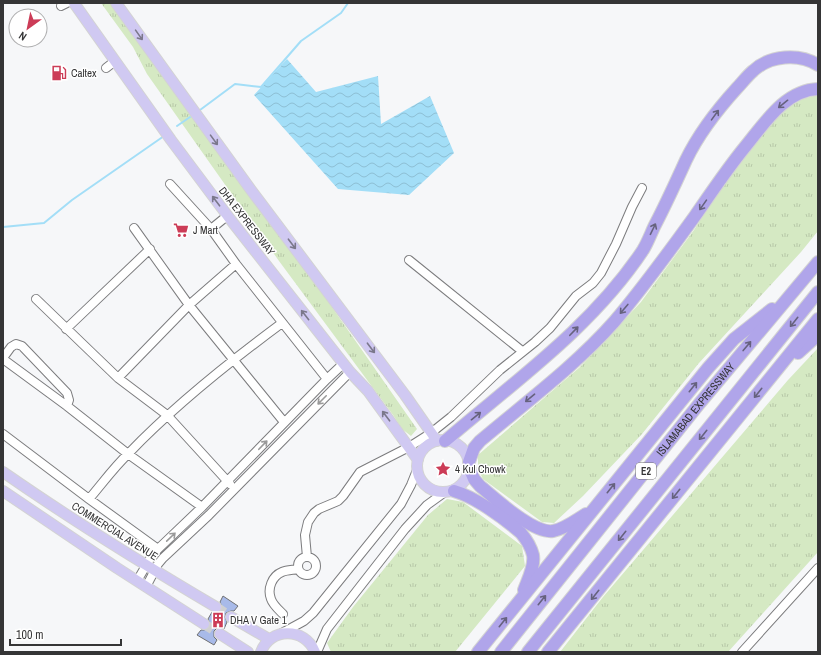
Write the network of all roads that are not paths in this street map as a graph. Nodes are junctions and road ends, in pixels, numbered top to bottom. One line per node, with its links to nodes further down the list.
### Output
1 (74, 3): 3 (main road, DHA EXPRESSWAY)
2 (116, 3): 36 (main road, DHA EXPRESSWAY, one-way to 36)
3 (115, 61): 5 (street); 9 (main road, DHA EXPRESSWAY, one-way to 3)
4 (818, 65): 36 (highway, one-way to 4)
5 (106, 68)
6 (818, 88): 39 (highway, one-way to 39)
7 (170, 184): 11 (street)
8 (642, 188): 24 (street)
9 (227, 216): 11 (street); 27 (main road, DHA EXPRESSWAY, one-way to 9)
10 (134, 228): 12 (street)
11 (211, 229): 15 (street)
12 (150, 250): 19 (street); 22 (street)
13 (409, 260): 24 (street)
14 (818, 262): 16 (highway, ISLAMABAD EXPRESSWAY / E2)
15 (236, 264): 19 (street); 21 (street)
16 (793, 292): 48 (highway, one-way to 16); 67 (highway, ISLAMABAD EXPRESSWAY / E2, one-way to 16)
17 (818, 292): 68 (highway, ISLAMABAD EXPRESSWAY / E2, one-way to 68)
18 (36, 299): 22 (street)
19 (189, 305): 26 (street); 30 (street)
20 (818, 319): 28 (highway)
21 (282, 323): 26 (street); 31 (street)
22 (66, 329): 30 (street)
23 (818, 335): 28 (highway)
24 (522, 351): 36 (street)
25 (3, 358): 32 (street); 32 (street)
26 (233, 359): 33 (street); 34 (street)
27 (343, 364): 29 (main road, DHA EXPRESSWAY); 31 (street)
28 (780, 366): 69 (highway, one-way to 69)
29 (350, 372): 37 (main road, DHA EXPRESSWAY, one-way to 29); 43 (street, one-way to 43)
30 (118, 378): 33 (street)
31 (327, 379): 34 (street)
32 (67, 406): 38 (street)
33 (167, 415): 38 (street); 42 (street)
34 (284, 422): 42 (street, one-way to 34)
35 (3, 434): 46 (street)
36 (438, 438): 37 (street); 39 (main road); 40 (main road)
37 (409, 447): 40 (main road, DHA EXPRESSWAY); 50 (street)
38 (128, 454): 46 (street); 47 (street)
39 (469, 464): 45 (main road); 48 (highway)
40 (418, 465): 45 (main road); 60 (street)
41 (3, 472): 51 (main road, COMMERCIAL AVENUE)
42 (227, 481): 43 (street); 47 (street)
43 (234, 489): 51 (street)
44 (3, 491): 54 (main road)
45 (449, 492): 55 (highway); 65 (street)
46 (89, 499): 49 (street)
47 (202, 507): 49 (street, one-way to 47)
48 (594, 509): 55 (highway)
49 (158, 549): 51 (street)
50 (307, 558): 53 (street); 53 (street)
51 (150, 568): 54 (street); 56 (main road, COMMERCIAL AVENUE)
52 (818, 568): 70 (street)
53 (298, 569): 57 (street)
54 (142, 583): 59 (main road)
55 (519, 602): 66 (highway, one-way to 55)
56 (216, 607)
57 (284, 614)
58 (231, 617): 62 (main road)
59 (204, 624)
60 (282, 633): 62 (main road); 65 (main road)
61 (220, 634): 63 (main road)
62 (269, 639): 64 (main road)
63 (248, 652)
64 (261, 652)
65 (316, 652)
66 (478, 652)
67 (501, 652)
68 (528, 652)
69 (548, 652)
70 (742, 652)

